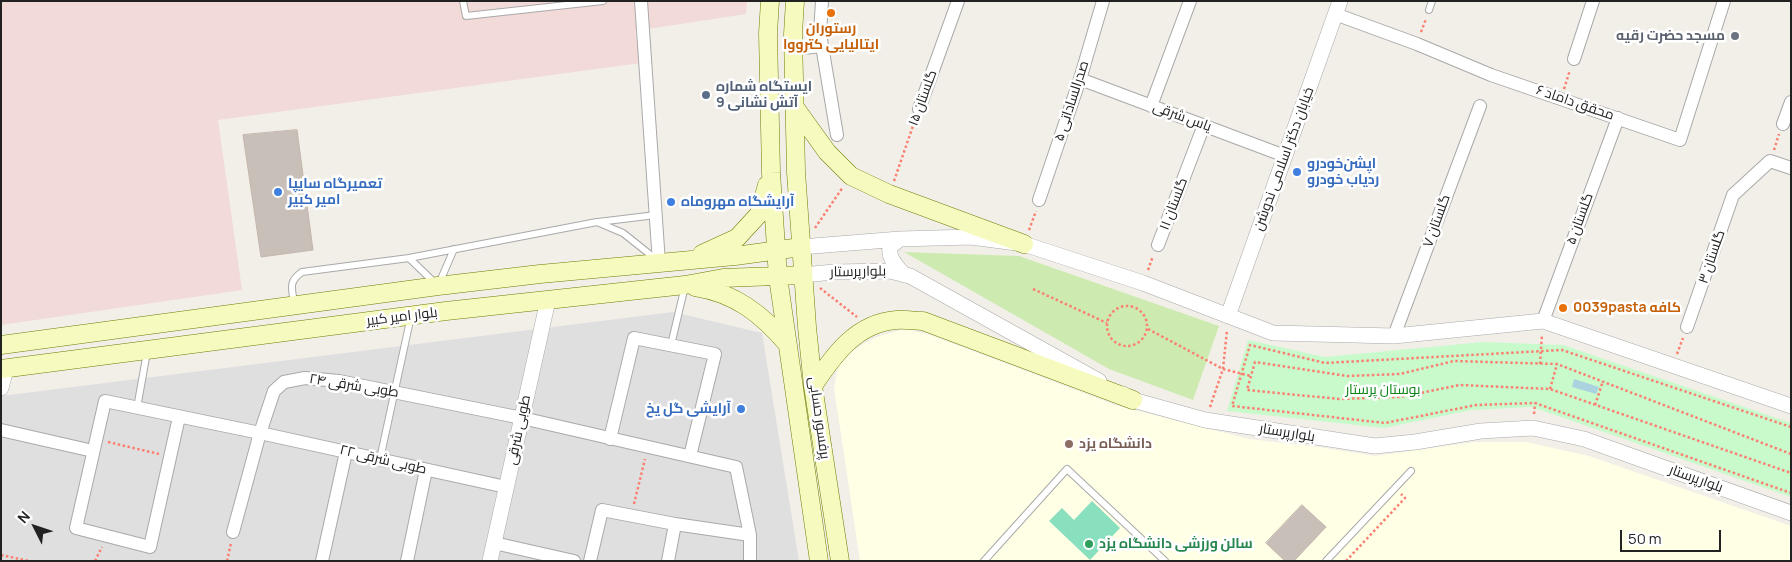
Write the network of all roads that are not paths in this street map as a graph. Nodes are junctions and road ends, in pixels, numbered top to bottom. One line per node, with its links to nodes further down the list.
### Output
1 (463, 1): 2 (lane)
2 (603, 1)
3 (641, 1): 32 (street)
4 (770, 1): 30 (main road)
5 (795, 1): 16 (main road, پرفسور حسابی)
6 (822, 1): 15 (street)
7 (958, 1): 23 (street, گلستان ۱۵)
8 (1190, 1): 21 (street)
9 (1432, 1): 14 (lane)
10 (1593, 1): 17 (street)
11 (1724, 1): 24 (street, محقق داماد ۶)
12 (1099, 2): 18 (street, صدرالساداتی ۵)
13 (1338, 8): 24 (street, محقق داماد ۶); 28 (street, خيابان دکتر اسلامی ندوشن)
14 (1429, 10)
15 (822, 46): 16 (street); 27 (street)
16 (793, 49): 20 (main road, پرفسور حسابی)
17 (1574, 59)
18 (1080, 79): 21 (street, یاس شرقی); 31 (street, صدرالساداتی ۵)
19 (1791, 102): 25 (street)
20 (794, 106): 35 (main road); 37 (main road, پرفسور حسابی)
21 (1151, 106): 26 (street, یاس شرقی)
22 (1480, 106): 55 (street, گلستان ۷)
23 (919, 109)
24 (1618, 118): 52 (street, گلستان ۵)
25 (1783, 124)
26 (1204, 125): 28 (street, یاس شرقی); 36 (street, گلستان ۱۱)
27 (837, 135)
28 (1285, 156): 51 (street, خيابان دکتر اسلامی ندوشن)
29 (1791, 168): 53 (street, گلستان ۳)
30 (771, 172): 39 (main road, پرفسور حسابی); 41 (main road)
31 (1039, 200)
32 (656, 215): 33 (lane); 42 (street)
33 (597, 222): 38 (lane); 42 (lane)
34 (900, 239): 35 (street, بلوارپرستار); 37 (street, بلوارپرستار); 44 (street)
35 (1024, 244): 51 (street, بلوارپرستار)
36 (1158, 245)
37 (801, 246): 39 (main road, بلوار امیر کبیر); 43 (main road, پرفسور حسابی)
38 (454, 249): 40 (lane); 47 (lane)
39 (776, 251): 41 (main road, بلوار امیر کبیر); 45 (main road, پرفسور حسابی)
40 (410, 258): 47 (lane); 49 (lane)
41 (691, 259): 42 (main road, بلوار امیر کبیر)
42 (659, 263): 47 (main road, بلوار امیر کبیر)
43 (803, 275): 44 (street, بلوارپرستار); 45 (main road, بلوار امیر کبیر); 61 (main road, پرفسور حسابی)
44 (904, 275): 64 (street, بلوارپرستار)
45 (778, 277): 46 (main road, بلوار امیر کبیر); 58 (main road, پرفسور حسابی)
46 (685, 285): 48 (main road, بلوار امیر کبیر); 57 (lane); 58 (main road)
47 (438, 286): 49 (main road, بلوار امیر کبیر)
48 (548, 300): 50 (main road, بلوار امیر کبیر); 68 (street, طوبی شرقی)
49 (294, 305): 54 (main road); 56 (main road, بلوار امیر کبیر)
50 (411, 316): 54 (main road, بلوار امیر کبیر); 63 (lane)
51 (1228, 316): 55 (street, بلوارپرستار)
52 (1543, 321): 55 (street, بلوارپرستار); 65 (street, بلوارپرستار)
53 (1687, 327)
54 (297, 331): 59 (main road, بلوار امیر کبیر)
55 (1394, 336)
56 (1, 345)
57 (671, 345): 71 (street); 74 (street)
58 (788, 345): 91 (main road, پرفسور حسابی)
59 (148, 350): 60 (main road, بلوار امیر کبیر); 66 (lane)
60 (4, 369): 62 (street)
61 (813, 386): 64 (main road); 92 (main road, پرفسور حسابی)
62 (1, 388)
63 (395, 392): 68 (street, طوبی شرقی ۲۴); 70 (street, طوبی شرقی ۲۴); 75 (lane)
64 (1133, 400): 79 (street, بلوارپرستار)
65 (1791, 406)
66 (137, 408): 67 (street, طوبی شرقی ۲۲); 72 (street, طوبی شرقی ۲۲)
67 (179, 417): 70 (street, طوبی شرقی ۲۲); 72 (street)
68 (522, 418): 71 (street, طوبی شرقی ۲۴); 78 (street, طوبی شرقی)
69 (1, 430): 72 (street)
70 (260, 433): 73 (street, طوبی شرقی ۲۲); 81 (street, طوبی شرقی ۲۴)
71 (610, 438): 74 (street, طوبی شرقی ۲۴)
72 (94, 445)
73 (346, 452): 75 (street, طوبی شرقی ۲۲); 84 (street)
74 (690, 456): 82 (street, طوبی شرقی ۲۴)
75 (380, 459): 76 (street, طوبی شرقی ۲۲)
76 (426, 470): 78 (street, طوبی شرقی ۲۲); 85 (street)
77 (1411, 471): 95 (lane)
78 (506, 487): 83 (street, طوبی شرقی)
79 (1791, 513)
80 (675, 524): 82 (street); 88 (street); 89 (street)
81 (233, 532)
82 (750, 535): 90 (street)
83 (494, 543): 86 (street, طوبی شرقی); 87 (street)
84 (322, 561)
85 (407, 561)
86 (490, 561)
87 (574, 561)
88 (590, 561)
89 (668, 561)
90 (750, 561)
91 (819, 561)
92 (840, 561)
93 (984, 561): 94 (lane)
94 (1166, 561)
95 (1326, 561)

